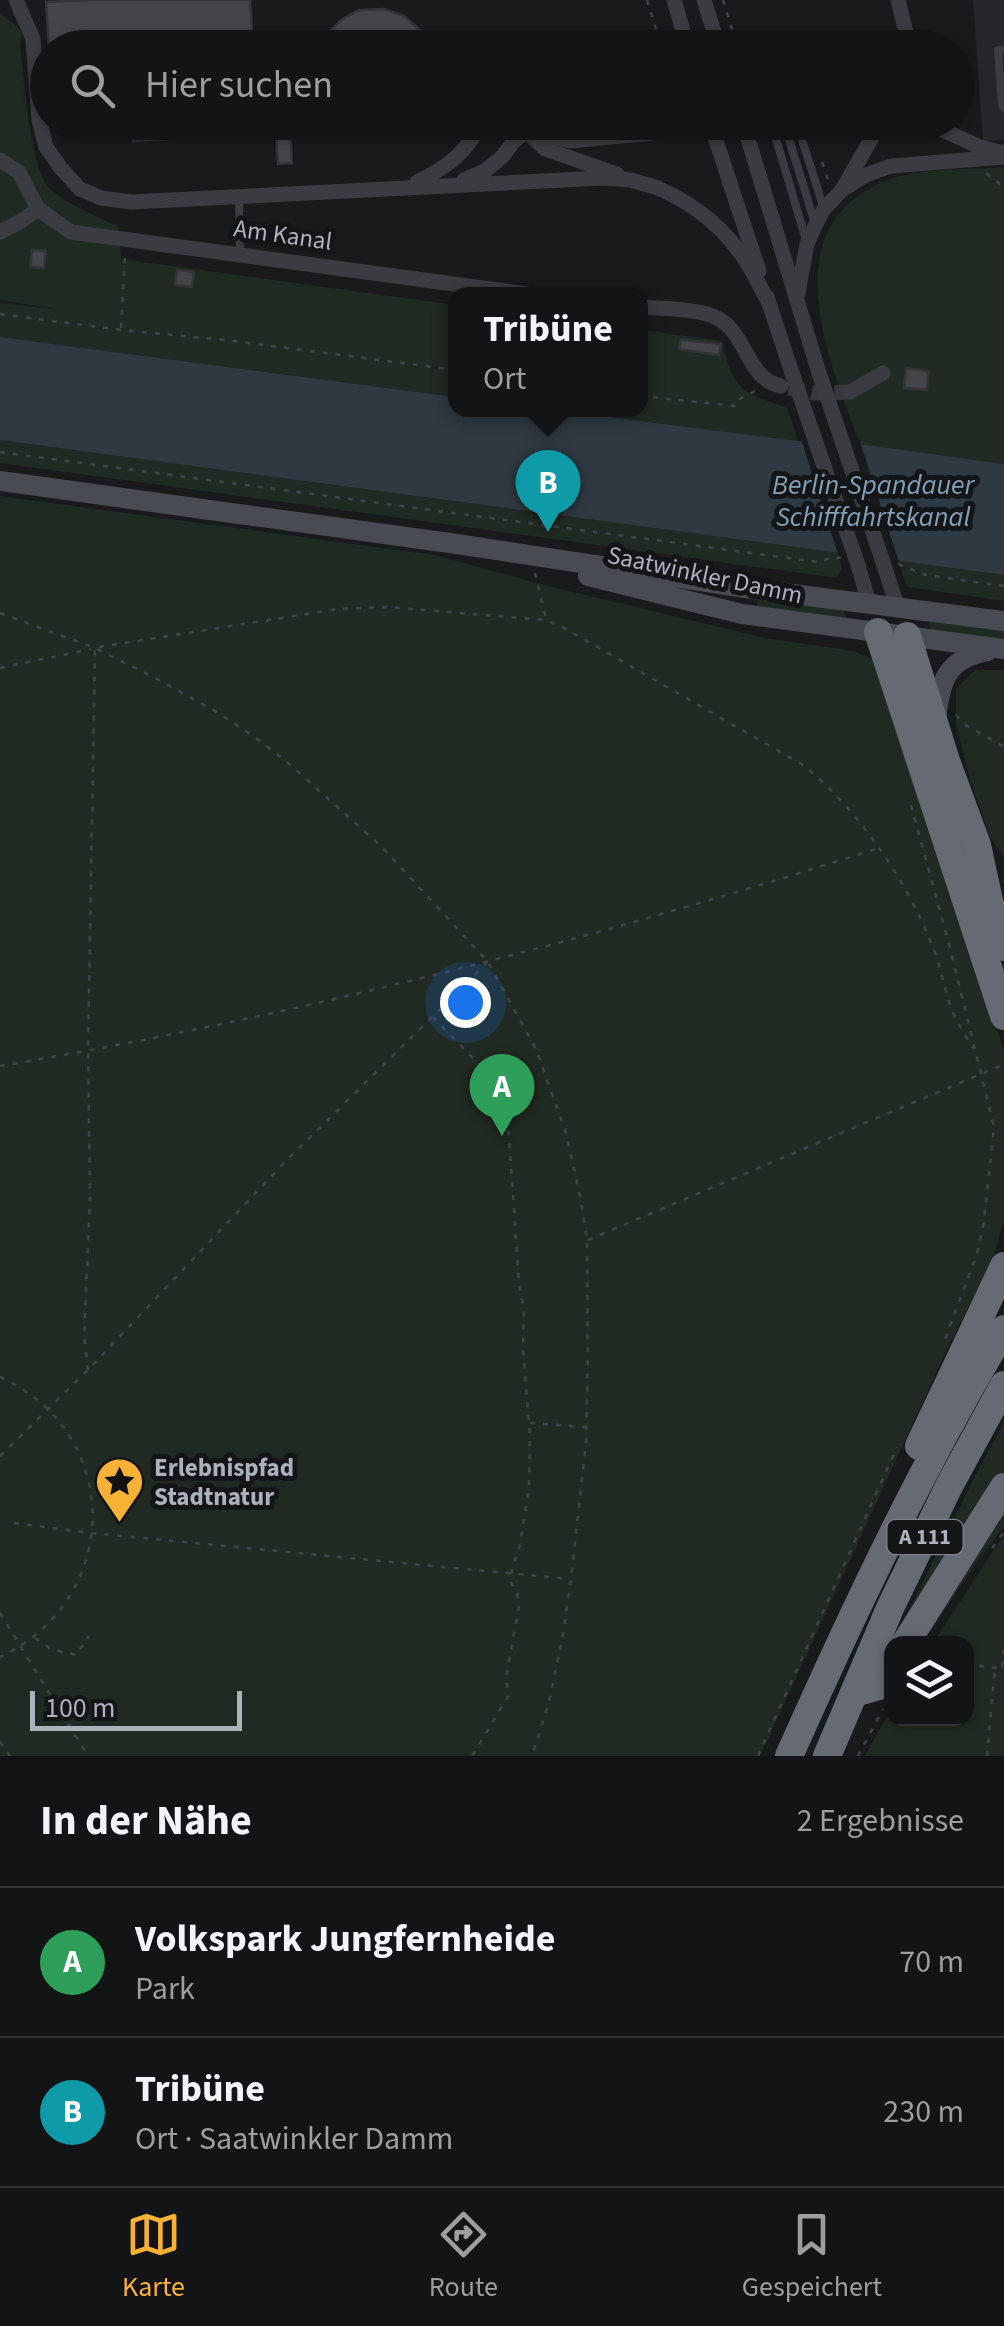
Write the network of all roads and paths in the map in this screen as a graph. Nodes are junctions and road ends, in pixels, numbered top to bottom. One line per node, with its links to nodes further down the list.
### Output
1 (16, 0): 12 (street)
2 (647, 0): 7 (path)
3 (674, 0): 8 (street)
4 (704, 0): 9 (street)
5 (723, 0): 10 (path)
6 (898, 0): 11 (street)
7 (656, 30)
8 (683, 30)
9 (713, 30)
10 (732, 30)
11 (906, 30)
12 (30, 32)
13 (1004, 50): 14 (lane)
14 (1003, 98): 15 (lane)
15 (1004, 108)
16 (44, 140): 33 (street)
17 (472, 140): 30 (street)
18 (514, 140): 29 (street)
19 (536, 140): 31 (street)
20 (716, 140): 43 (street)
21 (748, 140): 41 (street)
22 (776, 140): 38 (lane)
23 (796, 140): 35 (lane)
24 (796, 140): 35 (lane)
25 (871, 140): 32 (street)
26 (970, 140): 27 (street)
27 (1004, 155): 32 (street)
28 (0, 160): 34 (street)
29 (443, 184): 30 (street); 31 (street)
30 (390, 188): 33 (street)
31 (658, 188): 43 (street)
32 (842, 190): 35 (street)
33 (239, 195): 39 (lane)
34 (38, 209): 36 (street); 37 (street, Am Kanal)
35 (820, 216): 38 (street)
36 (0, 232)
37 (126, 238): 39 (street, Am Kanal); 45 (path)
38 (807, 244): 41 (street)
39 (240, 254): 40 (street, Am Kanal)
40 (477, 287)
41 (796, 302): 43 (street); 55 (street, bridge)
42 (648, 308): 48 (street)
43 (771, 308): 54 (street, bridge)
44 (0, 314): 45 (path)
45 (121, 330): 46 (path)
46 (448, 369)
47 (883, 373): 49 (street)
48 (776, 385): 50 (path)
49 (850, 392)
50 (648, 397)
51 (0, 452): 54 (path)
52 (0, 481): 53 (main road, Saatwinkler Damm)
53 (457, 544): 58 (main road, Saatwinkler Damm); 62 (main road, Saatwinkler Damm)
54 (854, 562): 59 (street)
55 (886, 566): 57 (path); 60 (street)
56 (535, 573): 63 (path)
57 (1004, 586)
58 (746, 588): 59 (main road, Saatwinkler Damm); 62 (main road)
59 (870, 603): 60 (main road, Saatwinkler Damm); 65 (main road)
60 (897, 606): 64 (main road, Saatwinkler Damm); 66 (main road)
61 (0, 613): 67 (path)
62 (742, 614): 65 (main road, Saatwinkler Damm)
63 (546, 620): 67 (path); 74 (path)
64 (1004, 621)
65 (878, 632): 66 (main road, Saatwinkler Damm); 78 (highway)
66 (907, 636): 68 (main road, Saatwinkler Damm); 70 (highway)
67 (95, 648): 69 (path); 77 (path); 81 (path)
68 (1002, 649): 70 (main road)
69 (0, 668)
70 (944, 718): 71 (path); 73 (highway)
71 (1004, 748)
72 (908, 791): 80 (path)
73 (978, 846): 75 (highway); 76 (highway)
74 (880, 848): 77 (path); 80 (path)
75 (1004, 871)
76 (1004, 947)
77 (488, 962): 79 (path); 81 (path); 85 (path)
78 (1004, 1016)
79 (433, 1017): 89 (path); 93 (path)
80 (976, 1051): 84 (path)
81 (88, 1052): 82 (path); 89 (path)
82 (0, 1066)
83 (1000, 1066): 84 (path)
84 (982, 1072): 85 (path); 88 (path)
85 (587, 1240): 94 (path)
86 (1004, 1266): 102 (highway)
87 (1004, 1329): 102 (highway, A 111)
88 (944, 1341)
89 (88, 1370): 92 (path)
90 (0, 1377): 92 (path)
91 (1004, 1385): 114 (highway, A 111)
92 (50, 1409): 96 (path); 99 (path)
93 (529, 1423): 94 (path); 100 (path)
94 (586, 1427): 101 (path)
95 (897, 1449): 121 (path)
96 (0, 1456)
97 (1004, 1487): 105 (highway)
98 (14, 1523): 99 (path)
99 (91, 1533): 100 (path); 106 (path)
100 (512, 1574): 101 (path); 119 (path)
101 (571, 1579): 120 (path)
102 (854, 1610): 122 (highway, A 111)
103 (0, 1612): 107 (path)
104 (89, 1636): 106 (path)
105 (910, 1636)
106 (34, 1638): 107 (path)
107 (20, 1646): 109 (path); 118 (path)
108 (1004, 1648): 112 (path)
109 (0, 1657)
110 (974, 1665): 111 (path)
111 (995, 1667): 112 (path); 125 (path)
112 (1003, 1668)
113 (884, 1678): 114 (highway)
114 (854, 1693): 123 (highway, A 111)
115 (884, 1708): 124 (path)
116 (0, 1742): 117 (path)
117 (10, 1756)
118 (88, 1756)
119 (472, 1756)
120 (532, 1756)
121 (758, 1756)
122 (789, 1756)
123 (826, 1756)
124 (858, 1756)
125 (986, 1756)

